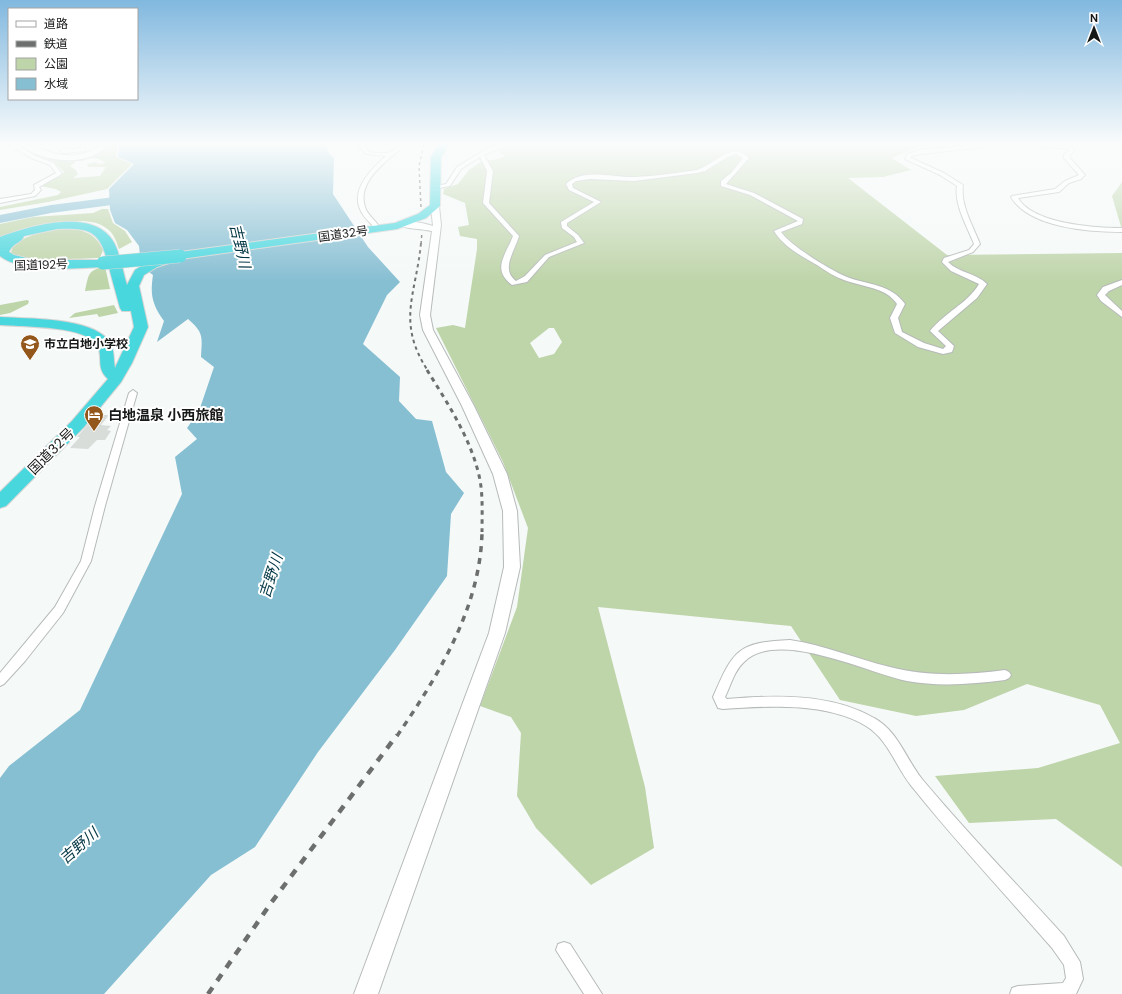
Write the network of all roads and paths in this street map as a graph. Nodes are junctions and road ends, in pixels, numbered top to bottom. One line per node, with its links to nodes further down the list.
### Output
1 (38, 189): 9 (street)
2 (363, 189): 12 (street)
3 (435, 189): 10 (highway)
4 (488, 189): 5 (street)
5 (572, 189)
6 (737, 189): 7 (street)
7 (959, 189)
8 (1059, 189): 15 (street)
9 (0, 201)
10 (435, 206): 11 (highway, 国道32号); 14 (street)
11 (416, 222): 14 (street); 17 (highway, 国道32号)
12 (375, 225)
13 (41, 228): 16 (highway, 国道32号); 18 (highway, 国道32号); 23 (highway, 国道32号)
14 (436, 229): 30 (street)
15 (1122, 230)
16 (0, 241)
17 (180, 256): 18 (highway, 国道32号, bridge); 23 (highway, 国道32号, bridge)
18 (81, 264): 19 (highway, 国道192号)
19 (0, 267)
20 (1122, 282): 21 (street)
21 (1122, 315)
22 (0, 321): 24 (highway)
23 (134, 342): 24 (highway, 国道32号)
24 (116, 379): 26 (highway, 国道32号)
25 (133, 393): 28 (street)
26 (0, 502)
27 (1005, 675): 32 (street)
28 (0, 681)
29 (564, 950): 31 (street)
30 (366, 994)
31 (594, 994)
32 (1018, 994)

